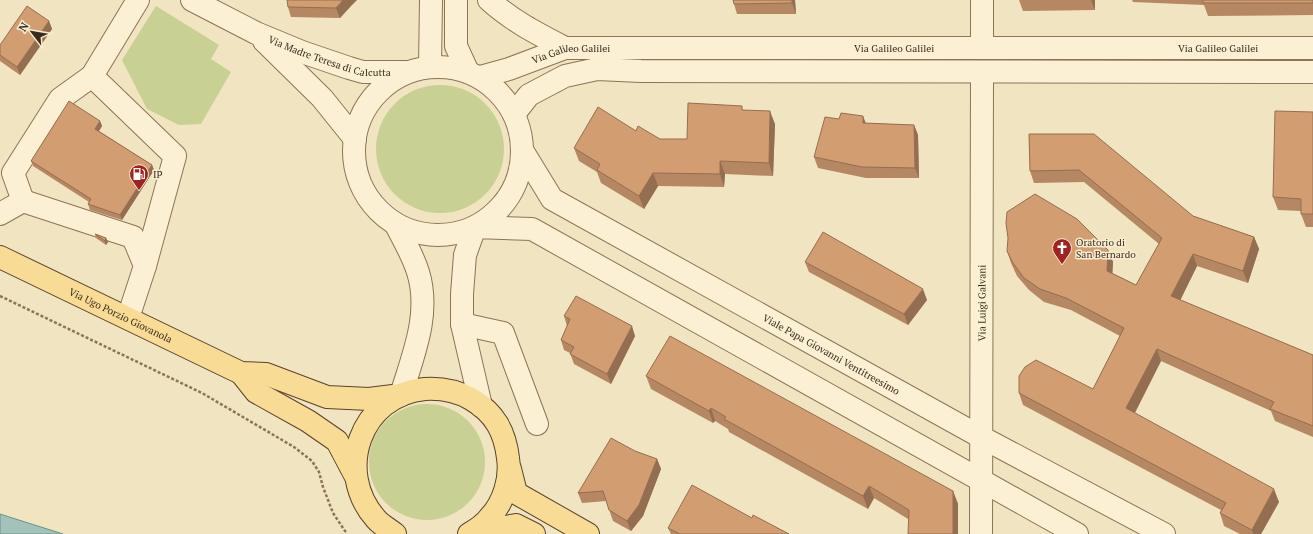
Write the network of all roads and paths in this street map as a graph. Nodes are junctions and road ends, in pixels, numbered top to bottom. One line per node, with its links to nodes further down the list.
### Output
1 (138, 0): 16 (street)
2 (192, 0): 7 (street, Via Madre Teresa di Calcutta)
3 (431, 0): 11 (street)
4 (456, 0): 15 (street)
5 (489, 0): 8 (street)
6 (982, 0): 9 (street)
7 (256, 33): 12 (street, Via Madre Teresa di Calcutta); 18 (street, Via Madre Teresa di Calcutta)
8 (565, 48): 9 (street, Via Galileo Galilei); 15 (street, Via Galileo Galilei)
9 (982, 48): 10 (street, Via Galileo Galilei)
10 (1313, 48)
11 (430, 66): 12 (street); 15 (street)
12 (405, 72): 18 (street)
13 (982, 72): 14 (street, Via Galileo Galilei); 17 (street, Via Galileo Galilei); 33 (street, Via Luigi Galvani)
14 (1313, 72)
15 (474, 75): 17 (street)
16 (92, 76): 20 (street); 25 (street)
17 (514, 114): 19 (street)
18 (355, 139): 22 (street)
19 (522, 150): 23 (street); 33 (street, Viale Papa Giovanni Ventitreesimo)
20 (23, 201): 21 (street); 25 (street)
21 (0, 214)
22 (396, 225): 23 (street); 30 (street)
23 (475, 227): 28 (street); 36 (street)
24 (0, 257): 27 (main road, Via Ugo Porzio Giovanola)
25 (145, 266): 27 (street)
26 (0, 296): 37 (path)
27 (128, 318): 29 (main road, Via Ugo Porzio Giovanola)
28 (462, 324): 31 (street); 32 (street)
29 (241, 373): 30 (main road, Via Ugo Porzio Giovanola); 35 (main road, Via Ugo Porzio Giovanola)
30 (401, 395): 31 (main road); 35 (main road)
31 (481, 406): 34 (main road)
32 (537, 424)
33 (981, 437): 36 (street, Via Luigi Galvani); 44 (street, Viale Papa Giovanni Ventitreesimo)
34 (510, 468): 39 (main road); 41 (main road)
35 (355, 475): 38 (main road)
36 (981, 482): 42 (street, Via Luigi Galvani); 43 (street)
37 (347, 534)
38 (395, 534)
39 (469, 534): 40 (main road)
40 (534, 534)
41 (588, 534)
42 (981, 534)
43 (1077, 534)
44 (1164, 534)

